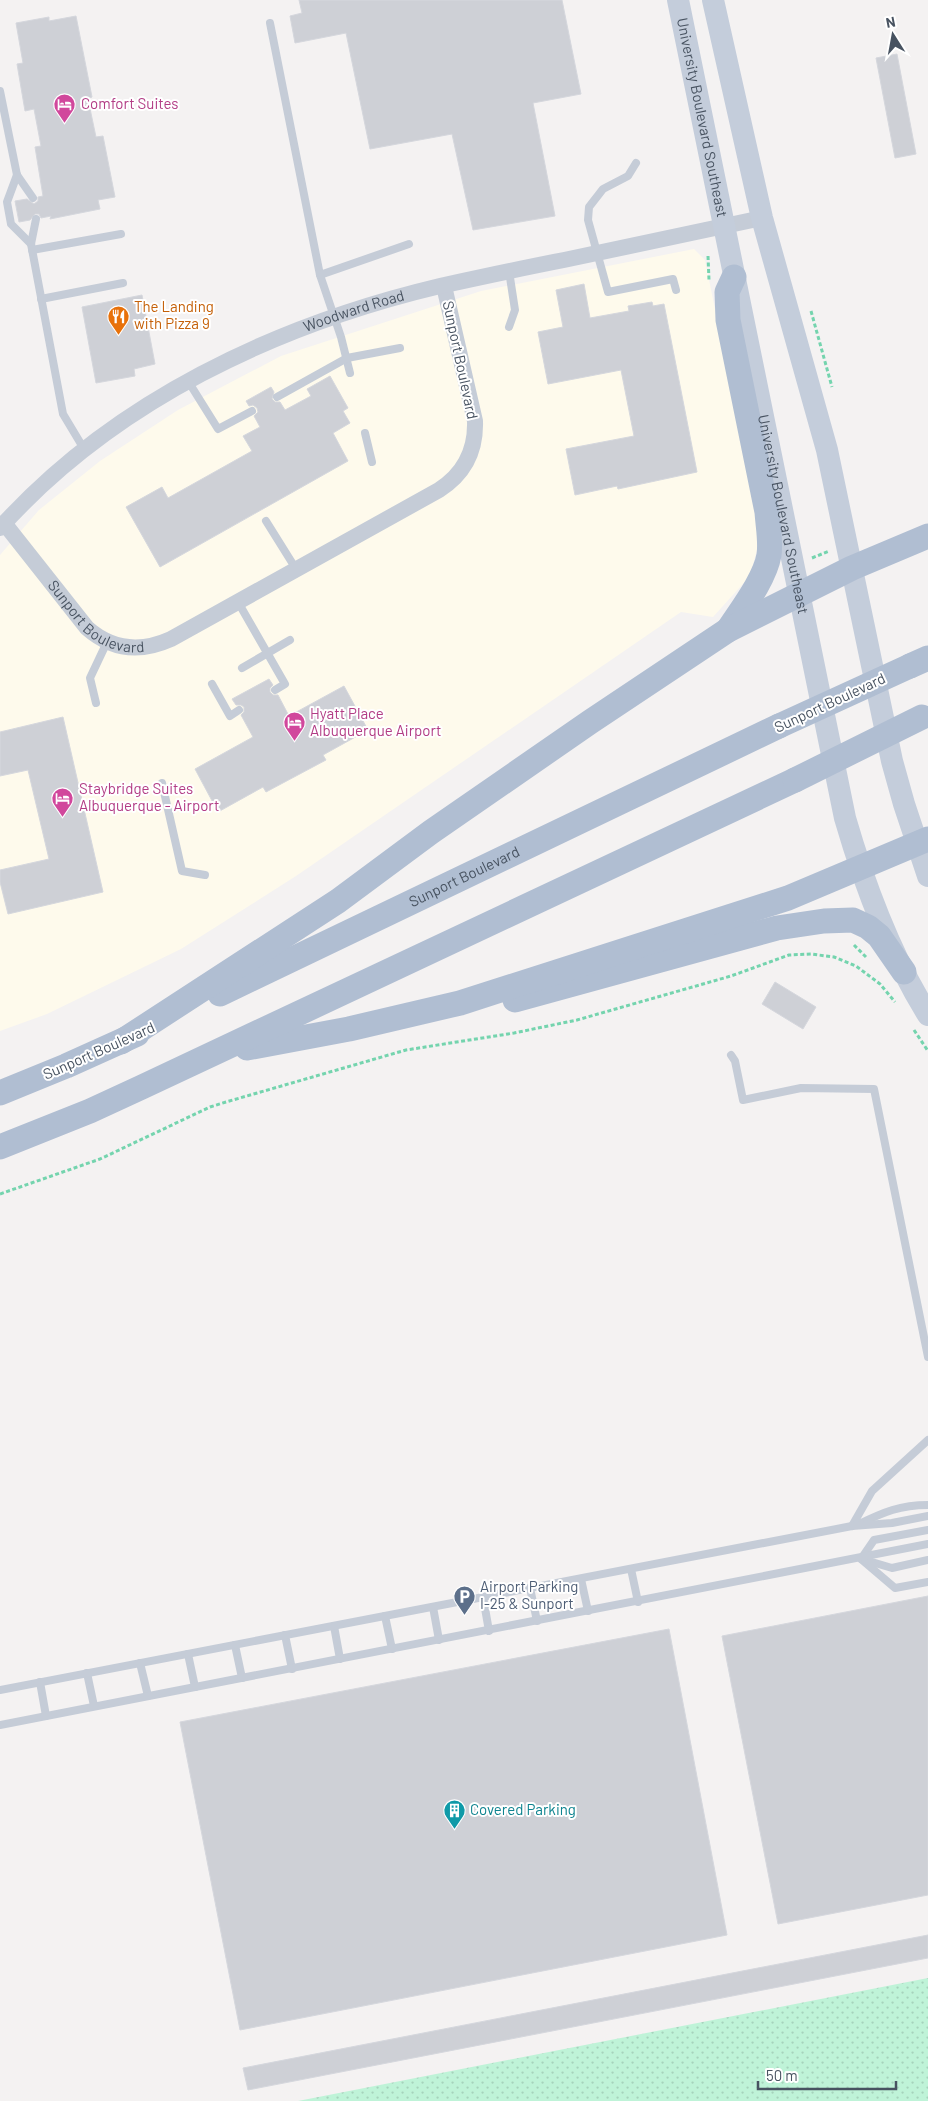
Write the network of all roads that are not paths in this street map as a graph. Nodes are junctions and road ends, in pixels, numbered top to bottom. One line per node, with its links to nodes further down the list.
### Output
1 (678, 0): 10 (main road, University Boulevard Southeast)
2 (713, 0): 8 (main road)
3 (270, 23): 16 (lane)
4 (0, 91): 6 (lane)
5 (636, 163): 14 (lane)
6 (17, 175): 7 (lane); 13 (lane)
7 (33, 198)
8 (762, 218): 10 (street, Woodward Road); 36 (main road)
9 (36, 219): 13 (lane)
10 (724, 226): 14 (street, Woodward Road); 17 (main road, University Boulevard Southeast)
11 (121, 234): 13 (lane)
12 (409, 244): 16 (lane)
13 (31, 247): 21 (lane)
14 (598, 252): 15 (street, Woodward Road); 20 (lane)
15 (509, 272): 19 (street, Woodward Road); 23 (lane)
16 (320, 275): 22 (lane)
17 (734, 277): 38 (main road, University Boulevard Southeast); 40 (main road)
18 (123, 283): 21 (lane)
19 (444, 286): 22 (street, Woodward Road); 37 (street, Sunport Boulevard)
20 (676, 290)
21 (41, 299): 31 (lane)
22 (334, 318): 25 (lane); 27 (street, Woodward Road)
23 (509, 327)
24 (400, 348): 25 (lane)
25 (346, 358): 26 (lane); 28 (lane)
26 (350, 373)
27 (188, 381): 29 (lane); 31 (street, Woodward Road)
28 (277, 397)
29 (252, 411)
30 (365, 433): 32 (lane)
31 (84, 449): 34 (street, Woodward Road)
32 (372, 462)
33 (266, 521): 37 (lane)
34 (2, 525): 42 (street, Sunport Boulevard)
35 (928, 536): 36 (main road)
36 (852, 568): 38 (main road); 52 (main road)
37 (296, 569): 39 (street, Sunport Boulevard)
38 (801, 594): 40 (main road); 53 (main road, University Boulevard Southeast)
39 (238, 602): 42 (street, Sunport Boulevard); 43 (lane)
40 (728, 630): 59 (main road)
41 (290, 640): 43 (lane)
42 (106, 642): 48 (lane)
43 (267, 654): 45 (lane); 47 (lane)
44 (919, 662): 59 (main road, Sunport Boulevard, bridge)
45 (242, 668)
46 (212, 684): 49 (lane)
47 (275, 690)
48 (96, 703)
49 (239, 710)
50 (925, 716): 60 (main road, bridge)
51 (162, 783): 54 (lane)
52 (922, 841): 53 (main road); 55 (main road)
53 (860, 867): 56 (main road, University Boulevard Southeast); 57 (main road)
54 (205, 874)
55 (928, 876)
56 (904, 972): 57 (main road); 58 (main road, University Boulevard Southeast)
57 (460, 1004): 60 (main road)
58 (928, 1015)
59 (121, 1042): 62 (main road, Sunport Boulevard)
60 (212, 1054): 63 (main road)
61 (731, 1055): 64 (lane)
62 (0, 1093)
63 (0, 1147)
64 (928, 1357)
65 (928, 1440): 68 (lane)
66 (928, 1505): 68 (lane)
67 (928, 1516): 68 (lane)
68 (852, 1526): 73 (lane)
69 (928, 1530): 71 (lane)
70 (928, 1544): 71 (lane)
71 (861, 1559): 72 (lane); 75 (lane); 78 (lane)
72 (928, 1560)
73 (631, 1569): 74 (lane); 78 (lane)
74 (581, 1578): 76 (lane); 80 (lane)
75 (928, 1582)
76 (530, 1588): 77 (lane); 82 (lane)
77 (483, 1597): 79 (lane); 84 (lane)
78 (638, 1602): 80 (lane)
79 (433, 1607): 81 (lane); 86 (lane)
80 (588, 1611): 82 (lane)
81 (385, 1616): 83 (lane); 88 (lane)
82 (537, 1621): 84 (lane)
83 (334, 1626): 85 (lane); 90 (lane)
84 (489, 1630): 86 (lane)
85 (285, 1636): 87 (lane); 92 (lane)
86 (439, 1640): 88 (lane)
87 (236, 1645): 89 (lane); 94 (lane)
88 (392, 1649): 90 (lane)
89 (188, 1654): 91 (lane); 96 (lane)
90 (340, 1659): 92 (lane)
91 (140, 1663): 93 (lane); 98 (lane)
92 (292, 1668): 94 (lane)
93 (87, 1673): 95 (lane); 99 (lane)
94 (242, 1678): 96 (lane)
95 (40, 1682): 97 (lane); 100 (lane)
96 (195, 1687): 98 (lane)
97 (0, 1690)
98 (148, 1696): 99 (lane)
99 (94, 1706): 100 (lane)
100 (46, 1716): 101 (lane)
101 (0, 1724)

